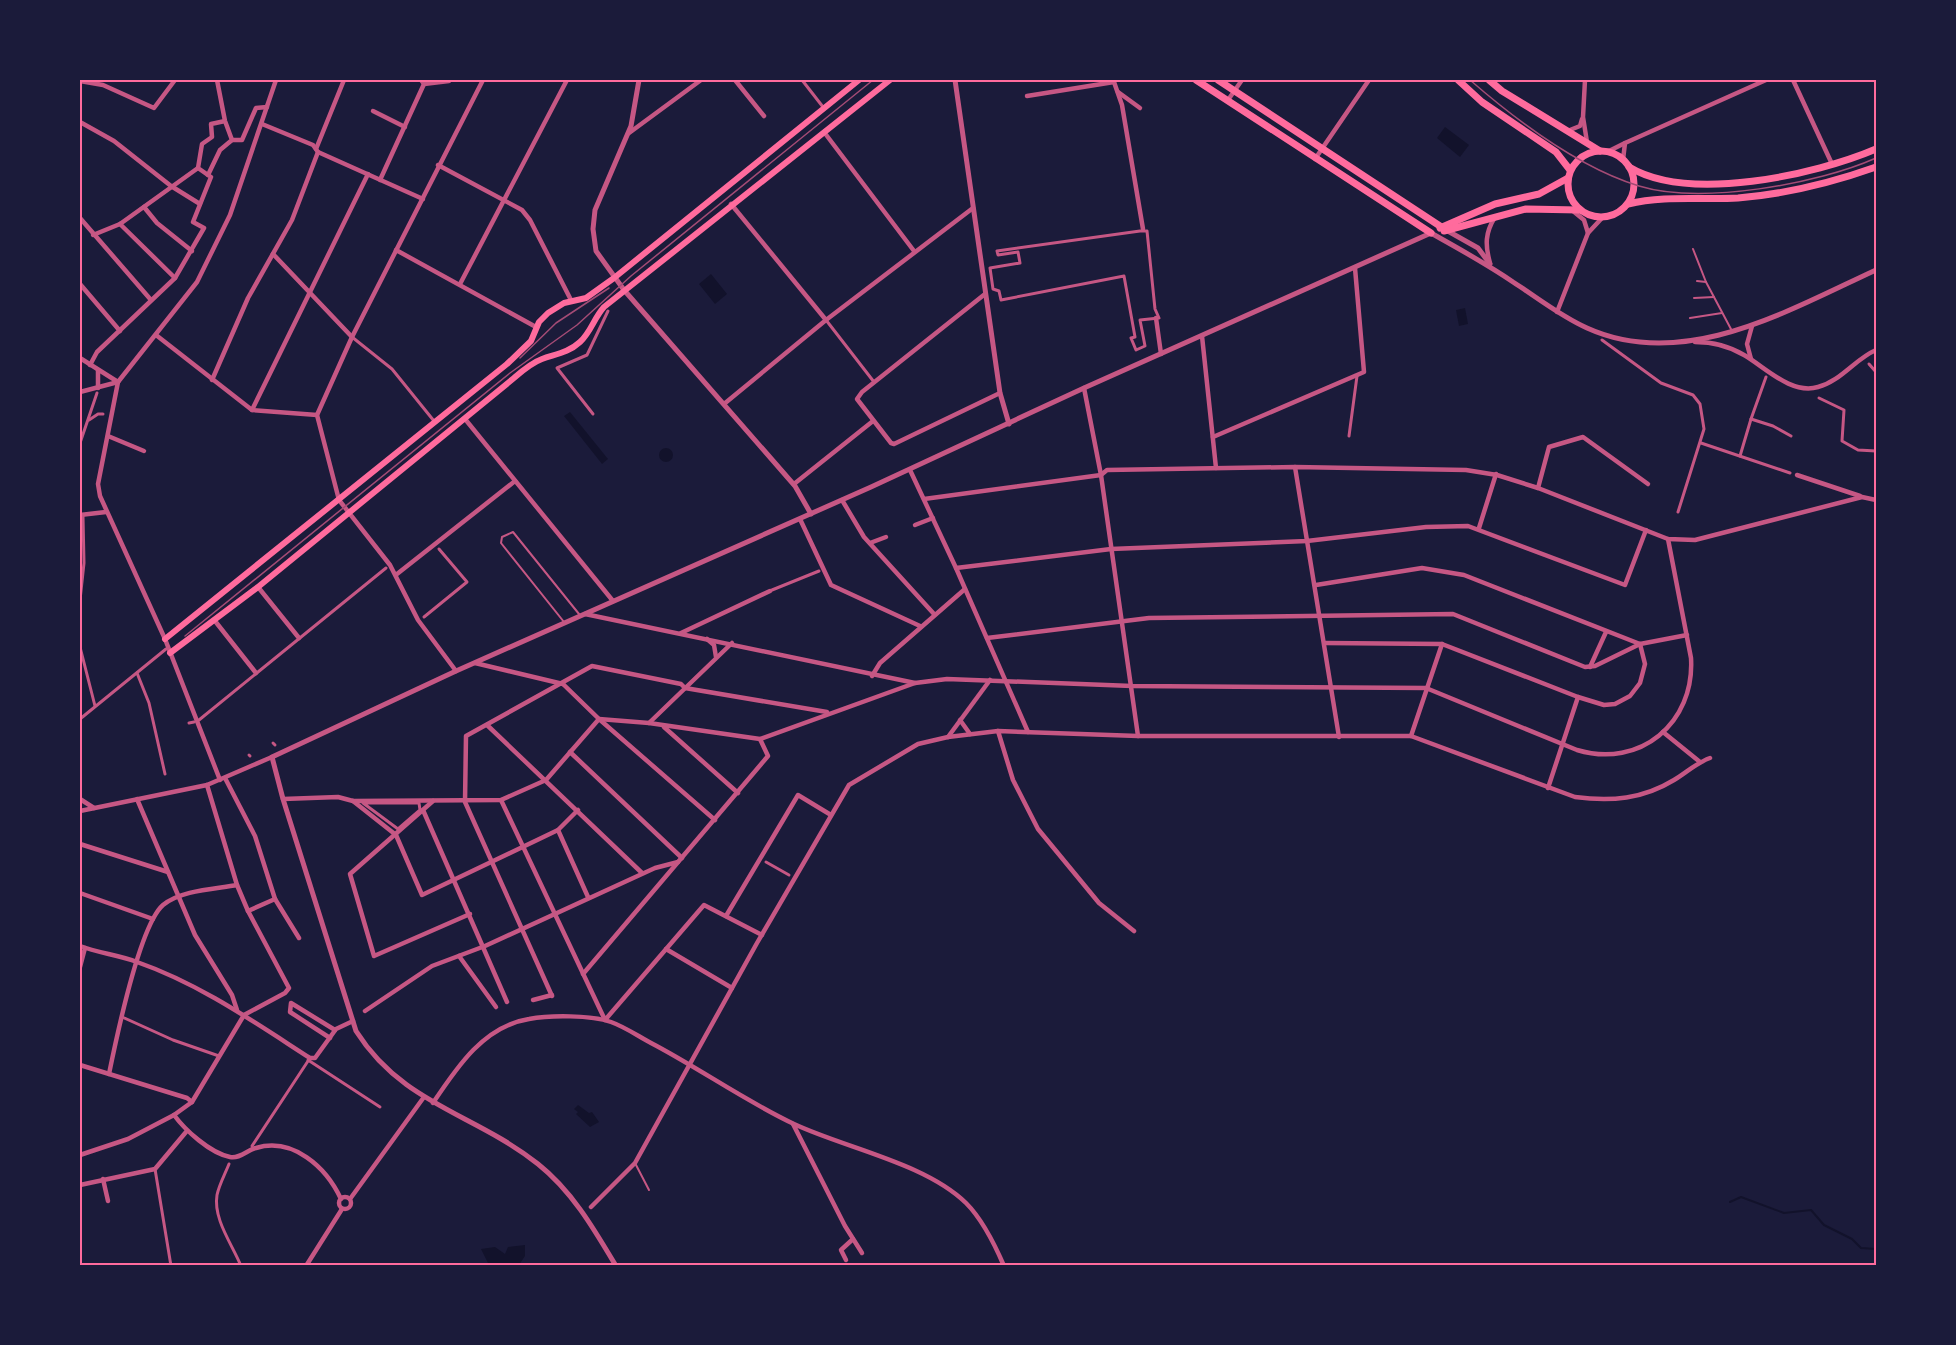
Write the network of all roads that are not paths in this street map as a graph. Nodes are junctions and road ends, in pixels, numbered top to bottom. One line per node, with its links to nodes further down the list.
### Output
1 (175, 80): 23 (street)
2 (218, 80): 37 (street)
3 (276, 80): 31 (street)
4 (344, 80): 49 (street)
5 (483, 80): 53 (street)
6 (567, 80): 64 (street)
7 (639, 80): 43 (street)
8 (702, 80): 43 (street)
9 (735, 80): 35 (street)
10 (802, 80): 32 (street)
11 (859, 80): 32 (main road)
12 (890, 80): 42 (main road)
13 (955, 80): 69 (street)
14 (1197, 80): 30 (main road)
15 (1218, 80): 27 (main road)
16 (1242, 80): 27 (street)
17 (1369, 80): 47 (street)
18 (1458, 80): 59 (main road)
19 (1489, 80): 41 (main road)
20 (1585, 80): 36 (street)
21 (1766, 80): 45 (street)
22 (1793, 80): 54 (street)
23 (80, 81)
24 (449, 81): 26 (street)
25 (1115, 81): 28 (street); 29 (street)
26 (422, 82): 40 (street)
27 (1234, 91): 30 (street); 47 (main road)
28 (1118, 92): 33 (street); 75 (street)
29 (1027, 96)
30 (1228, 100): 51 (main road)
31 (267, 107): 39 (street); 44 (street)
32 (823, 107): 89 (main road)
33 (1140, 108)
34 (373, 111): 40 (street)
35 (764, 116)
36 (1583, 117): 41 (street); 46 (street)
37 (225, 121): 44 (street); 57 (street)
38 (80, 122): 62 (street)
39 (262, 124): 49 (street); 111 (street)
40 (405, 127): 61 (street)
41 (1561, 128): 46 (main road)
42 (824, 132): 66 (main road); 82 (street)
43 (628, 133): 89 (street)
44 (232, 140): 60 (street)
45 (1625, 143): 50 (street); 52 (street)
46 (1589, 146): 50 (main road)
47 (1321, 148): 51 (street); 76 (main road)
48 (1876, 149): 54 (main road)
49 (317, 150): 58 (street); 84 (street)
50 (1604, 152): 52 (main road); 59 (main road)
51 (1314, 159): 78 (main road)
52 (1623, 160): 55 (main road)
53 (438, 165): 63 (street); 64 (street)
54 (1832, 165): 55 (main road)
55 (1629, 167): 67 (main road)
56 (1876, 167): 67 (main road)
57 (198, 168): 60 (street); 62 (street)
58 (368, 174): 61 (street); 95 (street)
59 (1569, 174): 70 (main road); 76 (main road)
60 (208, 175): 65 (street)
61 (380, 180): 63 (street)
62 (171, 186): 65 (street); 68 (street)
63 (423, 199): 81 (street)
64 (506, 200): 93 (street); 100 (street)
65 (200, 204): 83 (street)
66 (731, 204): 94 (main road); 106 (street)
67 (1628, 204): 73 (main road)
68 (144, 207): 74 (street); 83 (street)
69 (973, 208): 82 (street); 96 (street)
70 (1575, 210): 71 (main road); 73 (main road); 77 (street)
71 (1496, 217): 76 (main road); 86 (street)
72 (80, 218): 79 (street)
73 (1602, 218): 77 (street)
74 (120, 224): 79 (street); 88 (street)
75 (1143, 229)
76 (1443, 229): 78 (main road); 86 (street)
77 (1588, 232): 102 (street)
78 (1431, 233): 85 (street); 86 (street)
79 (93, 235): 99 (street)
80 (1693, 249): 91 (lane)
81 (396, 250): 93 (street); 113 (street)
82 (914, 251): 106 (street)
83 (192, 252): 88 (street)
84 (273, 254): 95 (street); 126 (street)
85 (1355, 268): 112 (street); 124 (street)
86 (1492, 268): 102 (street)
87 (1876, 270): 107 (street)
88 (175, 278): 99 (street)
89 (614, 278): 94 (street); 100 (main road)
90 (1697, 282): 91 (lane)
91 (1706, 282): 97 (lane)
92 (80, 284): 109 (street)
93 (460, 284): 108 (street)
94 (624, 290): 134 (street); 139 (main road)
95 (308, 291): 113 (street); 135 (street)
96 (985, 294): 128 (street); 132 (street)
97 (1714, 297): 98 (lane); 103 (lane)
98 (1694, 298)
99 (151, 300): 109 (street)
100 (571, 300): 108 (main road)
101 (608, 311): 137 (street)
102 (1557, 312): 115 (street)
103 (1722, 313): 105 (lane); 110 (lane)
104 (1156, 318): 104 (street); 117 (street)
105 (1690, 318)
106 (826, 320): 128 (street); 134 (street)
107 (1752, 326): 110 (street); 119 (street)
108 (536, 327): 143 (main road)
109 (120, 331): 121 (street)
110 (1733, 332): 115 (street)
111 (156, 335): 126 (street); 127 (street)
112 (1202, 336): 117 (street); 148 (street)
113 (352, 337): 138 (street); 143 (street)
114 (1602, 340): 150 (street)
115 (1688, 342): 119 (street)
116 (1876, 350): 119 (street)
117 (1161, 354): 129 (street)
118 (80, 358): 121 (street)
119 (1753, 361)
120 (1869, 364): 123 (street)
121 (90, 365): 122 (street)
122 (98, 370): 127 (street); 130 (street)
123 (1876, 372)
124 (1357, 375): 146 (street); 148 (street)
125 (1766, 377): 140 (street)
126 (212, 380): 135 (street)
127 (118, 382): 130 (street); 145 (street)
128 (874, 382): 142 (street)
129 (1084, 388): 144 (street); 159 (street)
130 (97, 391): 131 (street); 141 (street)
131 (80, 392)
132 (1000, 393): 142 (street); 144 (street)
133 (1819, 398): 152 (street)
134 (724, 404): 162 (street)
135 (252, 410): 138 (street)
136 (103, 414): 141 (street)
137 (593, 414)
138 (317, 415): 167 (street)
139 (465, 419): 161 (street); 171 (main road)
140 (1751, 419): 147 (street); 153 (street)
141 (87, 421): 149 (street)
142 (873, 421): 162 (street)
143 (436, 422): 167 (main road)
144 (1009, 424): 156 (street)
145 (108, 436): 151 (street); 170 (street)
146 (1349, 436)
147 (1791, 436)
148 (1214, 437): 155 (street)
149 (80, 443)
150 (1701, 443): 153 (street); 172 (street)
151 (144, 451)
152 (1876, 451)
153 (1740, 456): 157 (street)
154 (1294, 467): 155 (street); 158 (street); 182 (street)
155 (1216, 468): 159 (street)
156 (910, 470): 166 (street); 168 (street)
157 (1790, 473)
158 (1496, 474): 164 (street); 178 (street)
159 (1101, 475): 166 (street); 185 (street)
160 (1797, 475): 165 (street)
161 (515, 481): 189 (street); 195 (street)
162 (794, 484): 173 (street)
163 (1648, 484): 164 (street)
164 (1538, 488): 179 (street)
165 (1862, 497): 169 (street); 181 (street)
166 (924, 499): 175 (street)
167 (339, 500): 171 (street); 210 (main road)
168 (842, 500): 173 (street); 183 (street)
169 (1876, 500)
170 (106, 512): 174 (street); 210 (street)
171 (348, 512): 189 (street); 191 (main road)
172 (1678, 512)
173 (811, 514): 176 (street)
174 (81, 516): 194 (street)
175 (933, 518): 177 (street); 187 (street)
176 (800, 519): 195 (street); 203 (street)
177 (915, 525)
178 (1479, 528): 179 (street); 182 (street)
179 (1646, 530): 181 (street)
180 (886, 537): 183 (street)
181 (1668, 539): 206 (street)
182 (1307, 541): 185 (street); 190 (street)
183 (870, 543): 196 (street)
184 (439, 549): 199 (street)
185 (1111, 549): 187 (street); 201 (street)
186 (386, 568): 207 (street)
187 (957, 568): 192 (street)
188 (819, 571): 193 (street)
189 (397, 574): 220 (street)
190 (1316, 585): 197 (street); 205 (street)
191 (258, 587): 200 (main road); 207 (street)
192 (965, 589): 196 (street); 209 (street)
193 (771, 591): 204 (street)
194 (80, 600)
195 (613, 601): 198 (street)
196 (934, 614): 203 (street)
197 (1321, 614): 201 (street); 212 (street); 219 (street)
198 (583, 615): 202 (street); 202 (lane); 204 (street)
199 (424, 617)
200 (215, 621): 216 (main road); 222 (street)
201 (1121, 621): 209 (street); 229 (street)
202 (565, 624): 218 (street)
203 (920, 626): 223 (street)
204 (681, 633): 208 (street)
205 (1606, 633): 214 (street); 219 (street)
206 (1687, 635): 214 (street); 246 (street)
207 (299, 638): 222 (street)
208 (707, 638): 211 (street); 217 (street)
209 (987, 638): 225 (street)
210 (165, 639): 216 (street)
211 (732, 643): 217 (street); 223 (street)
212 (1325, 643): 213 (street); 230 (street)
213 (1442, 644): 232 (street); 234 (street)
214 (1640, 644): 219 (street); 234 (street)
215 (80, 647): 235 (street)
216 (168, 651): 221 (street); 259 (street)
217 (716, 657): 231 (street)
218 (475, 663): 220 (street); 228 (street)
219 (1590, 667)
220 (456, 671): 255 (street)
221 (137, 673): 235 (street); 258 (street)
222 (256, 673): 227 (street)
223 (872, 676): 226 (street)
224 (990, 680): 225 (street); 226 (street); 240 (street)
225 (1007, 681): 229 (street); 245 (street)
226 (915, 683): 236 (street)
227 (243, 684): 233 (street); 239 (street)
228 (563, 684): 231 (street); 238 (street); 242 (street)
229 (1132, 686): 230 (street); 248 (street)
230 (1331, 687): 232 (street); 251 (street)
231 (685, 688): 236 (street); 241 (street)
232 (1426, 688): 249 (street); 253 (street)
233 (247, 691)
234 (1578, 698): 253 (street)
235 (95, 706): 237 (street)
236 (830, 712): 252 (street)
237 (80, 719)
238 (599, 719): 241 (street); 254 (street); 277 (street)
239 (199, 720)
240 (960, 720): 247 (street); 250 (street)
241 (649, 723): 243 (street)
242 (487, 725): 260 (street); 270 (street)
243 (664, 727): 252 (street); 263 (street)
244 (998, 731): 245 (street); 247 (street); 300 (street)
245 (1028, 732): 248 (street)
246 (1663, 732): 253 (street); 257 (street)
247 (970, 734): 250 (street)
248 (1137, 736): 251 (street)
249 (1411, 736): 251 (street); 262 (street)
250 (948, 737): 276 (street)
251 (1339, 737)
252 (760, 738): 263 (street)
253 (1561, 745): 262 (street)
254 (570, 752): 260 (street); 282 (street)
255 (272, 757): 259 (street); 266 (street)
256 (1710, 758): 257 (street)
257 (1700, 762): 262 (street)
258 (164, 774)
259 (223, 779): 261 (street); 293 (street)
260 (546, 780): 267 (street); 274 (street)
261 (207, 785): 265 (street); 289 (street)
262 (1548, 788)
263 (738, 793): 277 (street)
264 (80, 799): 272 (street)
265 (137, 799): 272 (street); 285 (street)
266 (283, 799): 268 (street); 319 (street)
267 (501, 800): 270 (street); 281 (street)
268 (353, 801): 269 (street); 279 (street)
269 (433, 801): 270 (street); 273 (street)
270 (465, 802): 283 (street)
271 (419, 803): 271 (street)
272 (94, 808): 275 (street)
273 (423, 810): 279 (street); 288 (street)
274 (578, 810): 278 (street); 286 (street)
275 (80, 811)
276 (831, 814): 297 (street); 301 (street)
277 (715, 820): 282 (street)
278 (558, 830): 281 (street); 292 (street)
279 (396, 835): 288 (street); 296 (street)
280 (80, 844): 285 (street)
281 (525, 847): 283 (street); 295 (street)
282 (680, 860): 286 (street); 309 (street)
283 (491, 862): 288 (street); 299 (street)
284 (766, 862): 287 (street)
285 (168, 872): 291 (street)
286 (642, 873): 292 (street)
287 (789, 875)
288 (454, 880): 296 (street)
289 (237, 885): 291 (street); 294 (street)
290 (80, 893): 298 (street)
291 (178, 897): 298 (street); 314 (street)
292 (588, 897): 295 (street)
293 (275, 899): 294 (street); 302 (street)
294 (248, 911): 316 (street)
295 (555, 913): 299 (street); 309 (street)
296 (470, 914): 303 (street)
297 (726, 916): 301 (street); 305 (street)
298 (153, 920): 307 (street)
299 (521, 928): 303 (street); 311 (street)
300 (1134, 931)
301 (762, 935): 310 (street)
302 (299, 938)
303 (485, 946): 306 (street); 312 (street)
304 (82, 947): 307 (street); 308 (street)
305 (666, 950): 310 (street); 318 (street)
306 (459, 956): 313 (street); 315 (street)
307 (137, 961): 314 (street); 317 (street)
308 (80, 967)
309 (583, 974): 318 (street)
310 (732, 988): 324 (street)
311 (533, 1000)
312 (507, 1002)
313 (496, 1007)
314 (237, 1010): 316 (street)
315 (365, 1011)
316 (244, 1014): 322 (street); 323 (street)
317 (121, 1016): 322 (street); 326 (street)
318 (605, 1020): 324 (street); 329 (street)
319 (353, 1021): 320 (street); 327 (street)
320 (335, 1030): 321 (street); 321 (street)
321 (330, 1038): 323 (street)
322 (220, 1056): 328 (street)
323 (309, 1059): 330 (street); 334 (street)
324 (691, 1064): 332 (street); 336 (street)
325 (80, 1065): 326 (street)
326 (109, 1074): 328 (street)
327 (424, 1097): 329 (street); 343 (street)
328 (192, 1102): 331 (street)
329 (433, 1102): 353 (street)
330 (381, 1107)
331 (174, 1115): 333 (street); 335 (street)
332 (793, 1124): 347 (street); 354 (street)
333 (186, 1132): 338 (street); 342 (street)
334 (252, 1146)
335 (80, 1155)
336 (635, 1163): 341 (lane); 345 (street)
337 (229, 1164): 351 (street)
338 (155, 1169): 339 (street); 350 (street)
339 (103, 1179): 340 (street); 344 (street)
340 (80, 1185)
341 (649, 1190)
342 (341, 1199): 343 (street); 346 (street)
343 (350, 1199): 346 (street)
344 (108, 1202)
345 (591, 1206)
346 (342, 1209): 352 (street)
347 (853, 1239): 348 (street); 349 (street)
348 (862, 1253)
349 (846, 1260)
350 (171, 1266)
351 (241, 1266)
352 (306, 1266)
353 (616, 1266)
354 (1004, 1266)

